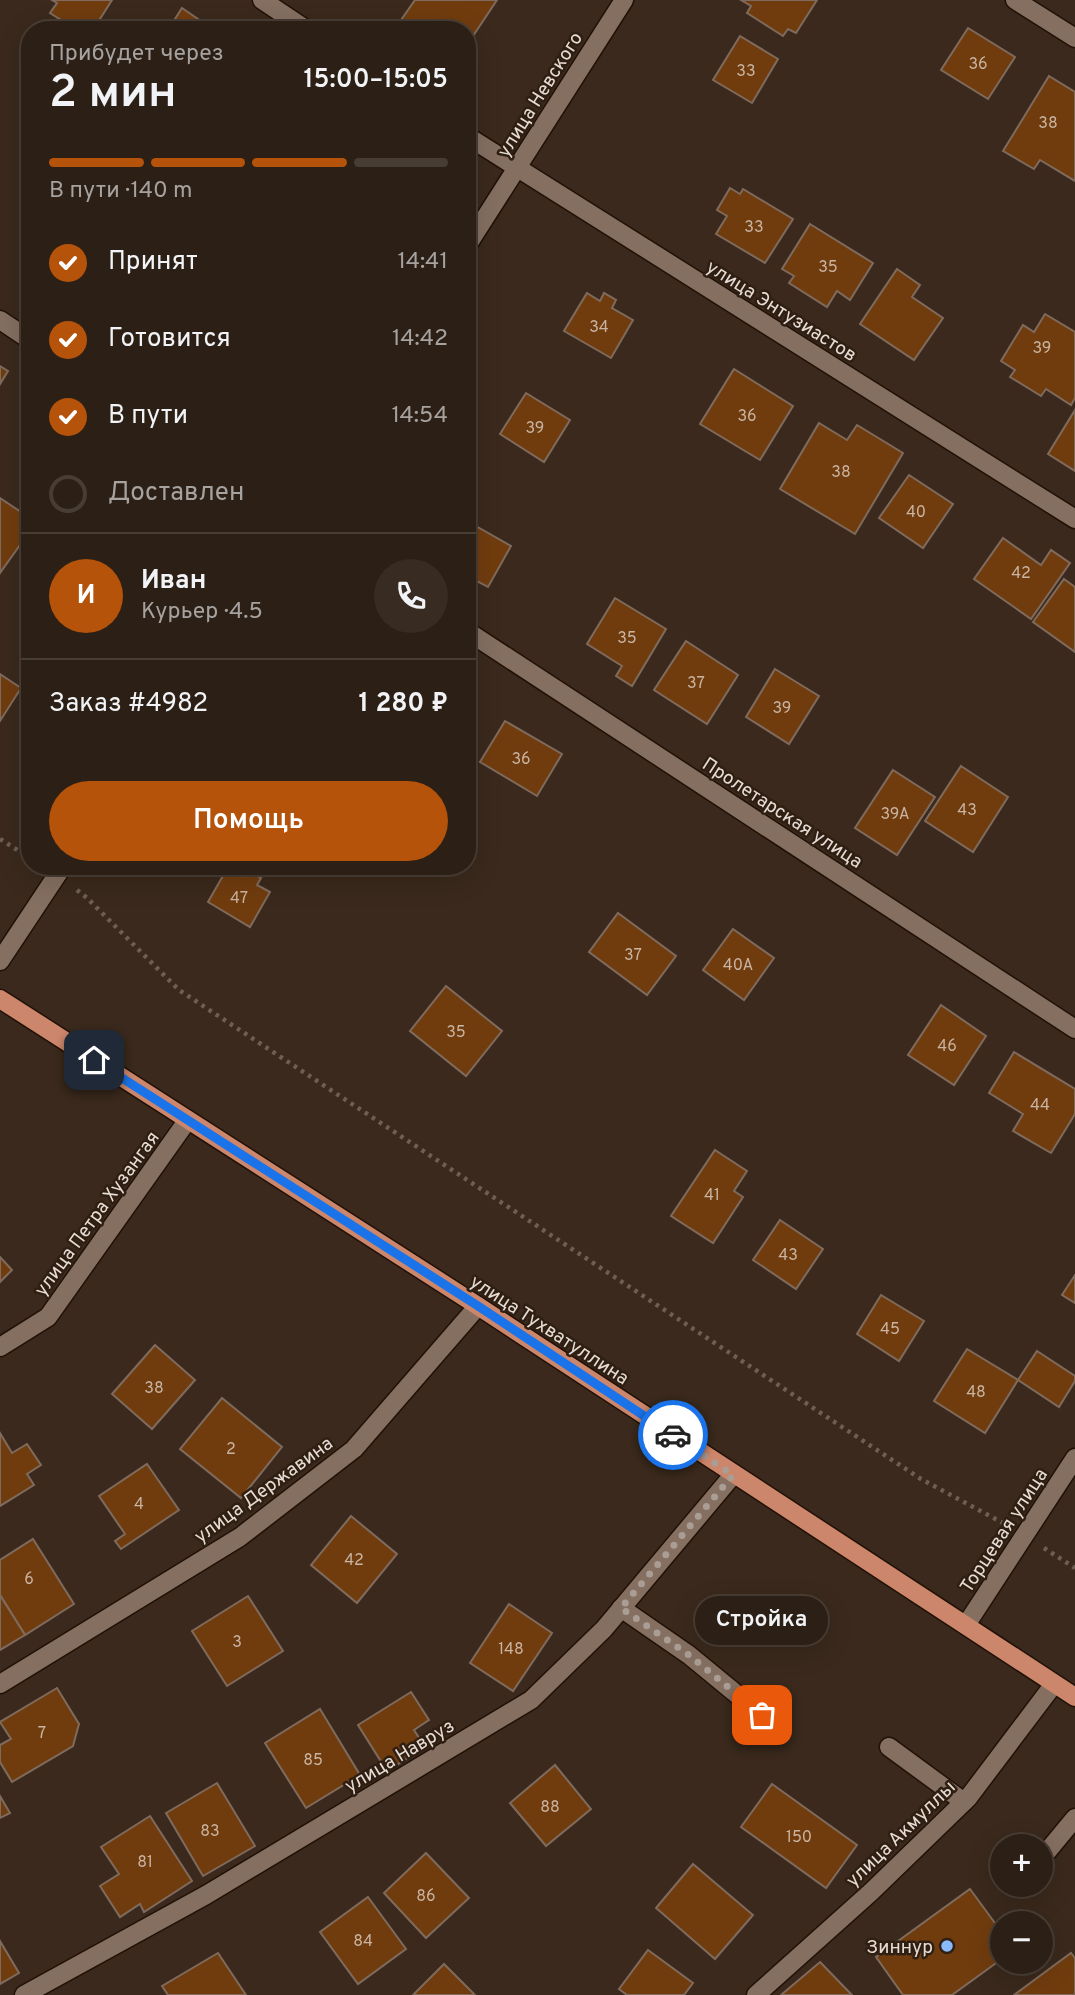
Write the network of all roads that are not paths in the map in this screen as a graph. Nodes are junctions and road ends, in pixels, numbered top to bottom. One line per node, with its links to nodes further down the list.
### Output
1 (262, 0): 4 (street)
2 (624, 0): 7 (street, улица Невского)
3 (1015, 0): 5 (street)
4 (294, 21)
5 (1075, 38)
6 (476, 142): 7 (street, улица Энтузиастов)
7 (517, 169): 8 (street, улица Невского); 11 (street, улица Энтузиастов)
8 (476, 232)
9 (0, 320): 10 (street)
10 (21, 334)
11 (1075, 519)
12 (476, 637): 16 (street, Пролетарская улица)
13 (57, 875): 14 (street)
14 (0, 961)
15 (0, 999): 17 (main road, улица Тухватуллина)
16 (1075, 1029)
17 (187, 1121): 18 (main road, улица Тухватуллина); 19 (street, улица Петра Хузангая)
18 (478, 1306): 21 (main road, улица Тухватуллина); 24 (street, улица Державина)
19 (0, 1348)
20 (1075, 1458): 23 (street, Торцевая улица)
21 (733, 1475): 22 (street, улица Навруз); 23 (main road, улица Тухватуллина)
22 (621, 1608): 27 (street); 32 (street, улица Навруз)
23 (966, 1625): 25 (main road, улица Тухватуллина)
24 (0, 1684)
25 (1054, 1684): 26 (main road, улица Тухватуллина); 29 (street, улица Акмуллы)
26 (1075, 1697)
27 (762, 1715)
28 (889, 1746): 29 (street)
29 (964, 1802): 33 (street, улица Акмуллы)
30 (1075, 1818): 31 (street)
31 (1053, 1845)
32 (24, 1995)
33 (756, 1995)

